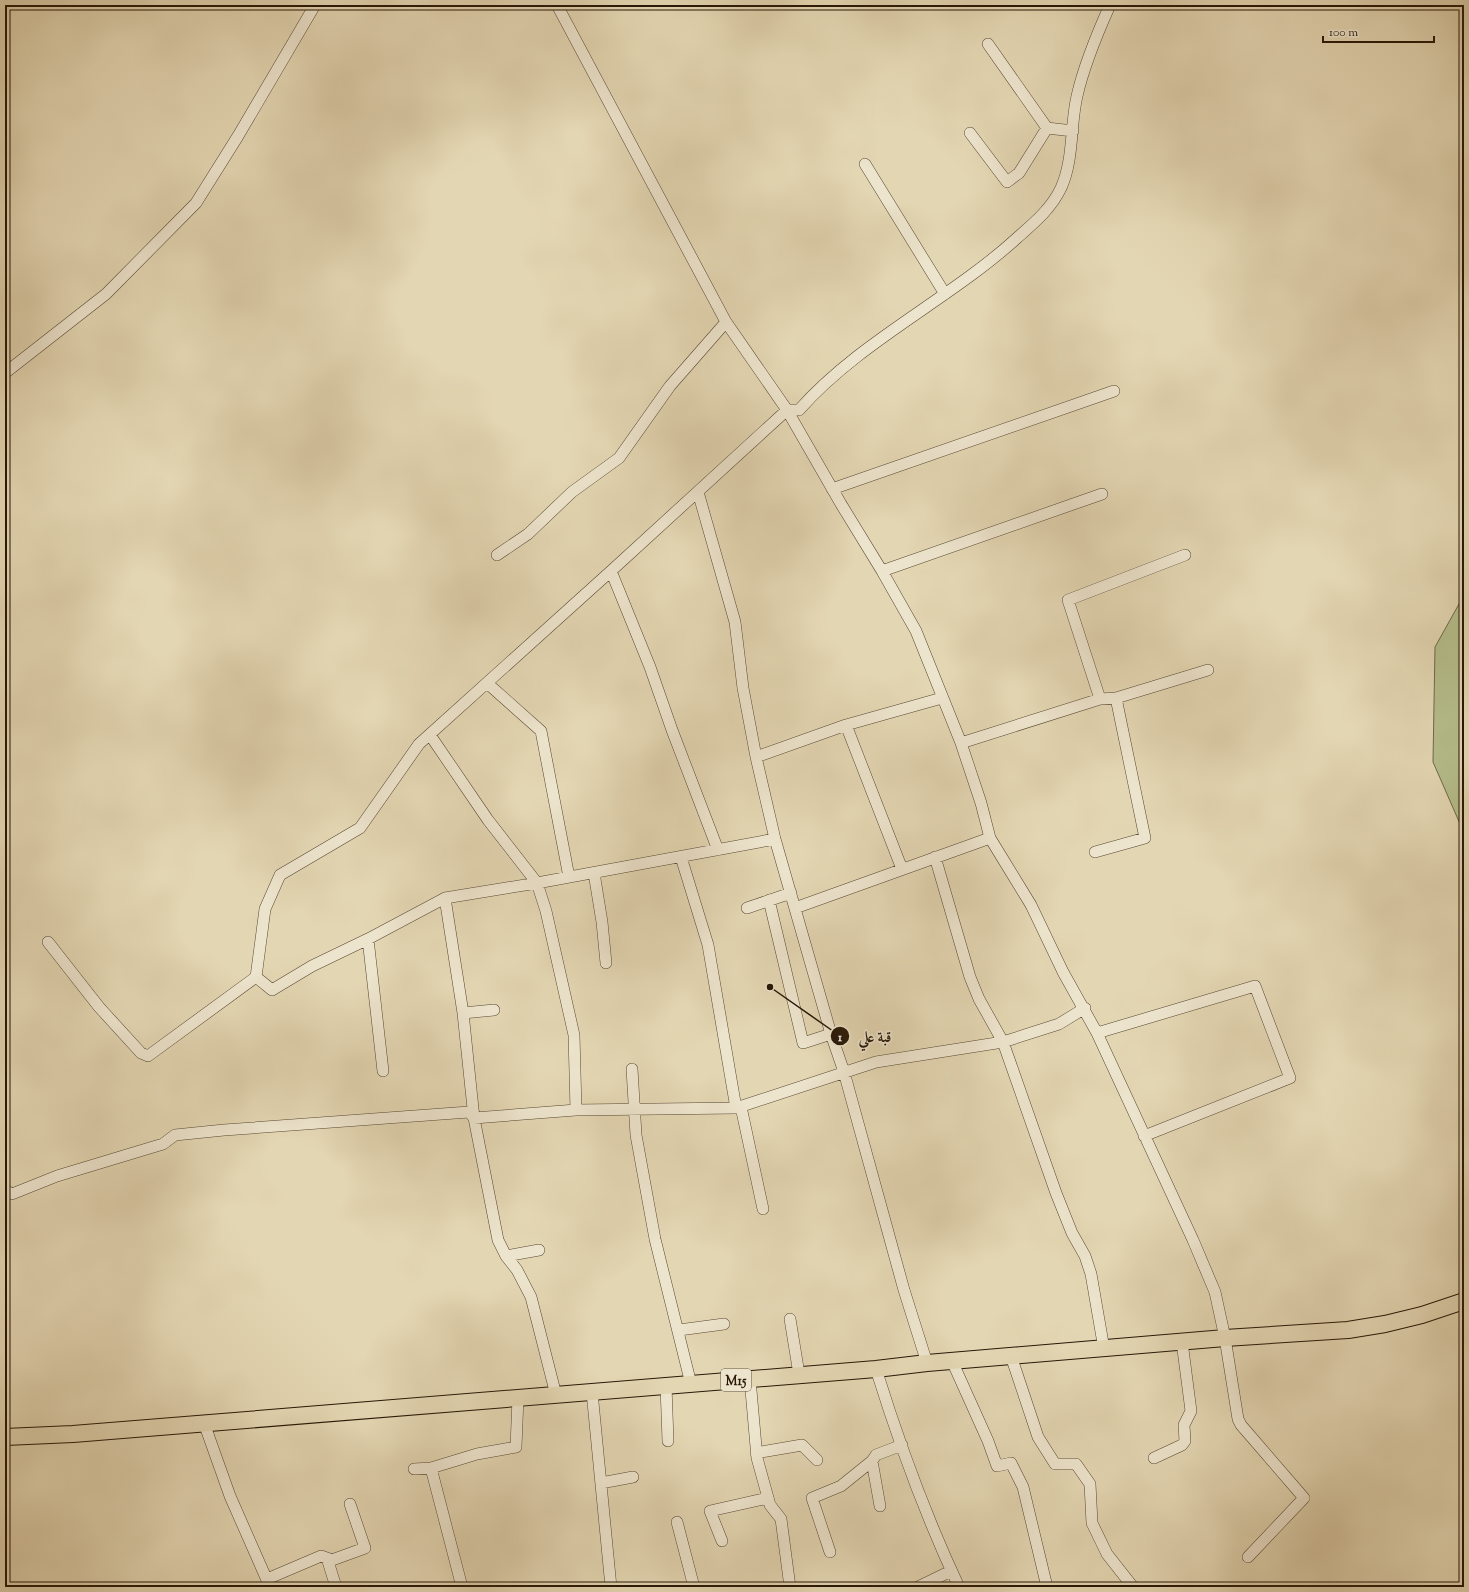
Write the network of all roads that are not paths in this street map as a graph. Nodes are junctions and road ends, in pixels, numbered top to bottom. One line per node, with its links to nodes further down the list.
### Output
1 (315, 5): 11 (street)
2 (557, 5): 10 (street)
3 (1110, 5): 6 (street)
4 (988, 44): 5 (street)
5 (1047, 128): 6 (street); 7 (street)
6 (1073, 131): 9 (street)
7 (970, 133)
8 (865, 164): 9 (street)
9 (946, 294): 13 (street)
10 (726, 322): 13 (street); 17 (street)
11 (5, 373)
12 (1114, 391): 14 (street)
13 (787, 410): 14 (street); 15 (street)
14 (832, 489): 20 (street)
15 (698, 492): 19 (street); 29 (street)
16 (1102, 494): 20 (street)
17 (497, 555)
18 (1185, 555): 25 (street)
19 (611, 571): 22 (street); 32 (street)
20 (882, 571): 23 (street)
21 (1208, 670): 24 (street)
22 (487, 683): 27 (street); 38 (street)
23 (942, 698): 26 (street); 28 (street)
24 (1116, 698): 25 (street); 33 (street)
25 (1100, 699): 28 (street)
26 (846, 725): 29 (street); 36 (street)
27 (430, 735): 39 (street); 48 (street)
28 (961, 743): 30 (street)
29 (756, 757): 31 (street)
30 (990, 838): 35 (street); 49 (street)
31 (775, 839): 32 (street); 40 (street)
32 (718, 850): 34 (street)
33 (1095, 852)
34 (681, 857): 37 (street); 58 (street)
35 (935, 857): 36 (street); 54 (street)
36 (902, 869): 44 (street)
37 (594, 873): 38 (street); 47 (street)
38 (569, 877): 39 (street)
39 (537, 883): 41 (street); 59 (street)
40 (791, 894): 42 (street); 44 (street)
41 (445, 898): 45 (street); 51 (street)
42 (769, 900): 43 (street); 53 (street)
43 (748, 908)
44 (795, 908): 53 (street)
45 (368, 939): 48 (street); 56 (street)
46 (48, 942): 48 (street)
47 (606, 963)
48 (256, 977)
49 (1085, 1008): 52 (street); 54 (street)
50 (494, 1010): 51 (street)
51 (463, 1012): 61 (street)
52 (1098, 1033): 62 (street); 62 (street)
53 (831, 1034): 57 (street)
54 (1003, 1042): 57 (street); 73 (street)
55 (632, 1069): 60 (street)
56 (383, 1070)
57 (844, 1072): 58 (street); 76 (street)
58 (739, 1108): 60 (street); 64 (street)
59 (576, 1110): 60 (street); 61 (street)
60 (635, 1110): 70 (street)
61 (474, 1118): 63 (street); 66 (street)
62 (1144, 1136): 71 (street)
63 (5, 1190)
64 (763, 1209)
65 (539, 1250): 66 (street)
66 (506, 1256): 83 (street)
67 (1464, 1301): 71 (highway, M15)
68 (790, 1319): 78 (street)
69 (724, 1324): 70 (street)
70 (679, 1330): 80 (street)
71 (1225, 1338): 72 (highway, M15); 103 (street)
72 (1182, 1342): 73 (highway, M15); 90 (street)
73 (1104, 1349): 74 (highway, M15)
74 (1011, 1356): 75 (highway, M15); 115 (street)
75 (952, 1361): 76 (highway, M15); 114 (street)
76 (927, 1363): 77 (highway, M15)
77 (876, 1369): 78 (highway, M15); 88 (street)
78 (799, 1374): 79 (highway, M15)
79 (750, 1379): 80 (highway, M15); 89 (street)
80 (691, 1384): 81 (highway, M15)
81 (666, 1386): 82 (highway, M15); 87 (street)
82 (592, 1392): 83 (highway, M15); 96 (street)
83 (556, 1395): 84 (highway, M15)
84 (518, 1398): 85 (highway, M15); 93 (street)
85 (204, 1423): 86 (highway, M15); 106 (street)
86 (5, 1437)
87 (668, 1441)
88 (902, 1445): 92 (street); 105 (street)
89 (756, 1453): 91 (street); 97 (street)
90 (1154, 1458)
91 (818, 1460)
92 (872, 1461): 99 (street); 102 (street)
93 (431, 1468): 94 (street); 108 (street)
94 (414, 1469)
95 (633, 1477): 96 (street)
96 (601, 1483): 109 (street)
97 (768, 1498): 101 (street); 111 (street)
98 (350, 1504): 104 (street)
99 (880, 1506)
100 (677, 1522): 110 (street)
101 (722, 1541)
102 (830, 1552)
103 (1248, 1557)
104 (327, 1558): 106 (street); 107 (street)
105 (952, 1571): 112 (street); 113 (street)
106 (268, 1583)
107 (336, 1587)
108 (462, 1587)
109 (611, 1587)
110 (694, 1587)
111 (790, 1587)
112 (918, 1587)
113 (959, 1587)
114 (1048, 1587)
115 (1133, 1587)

